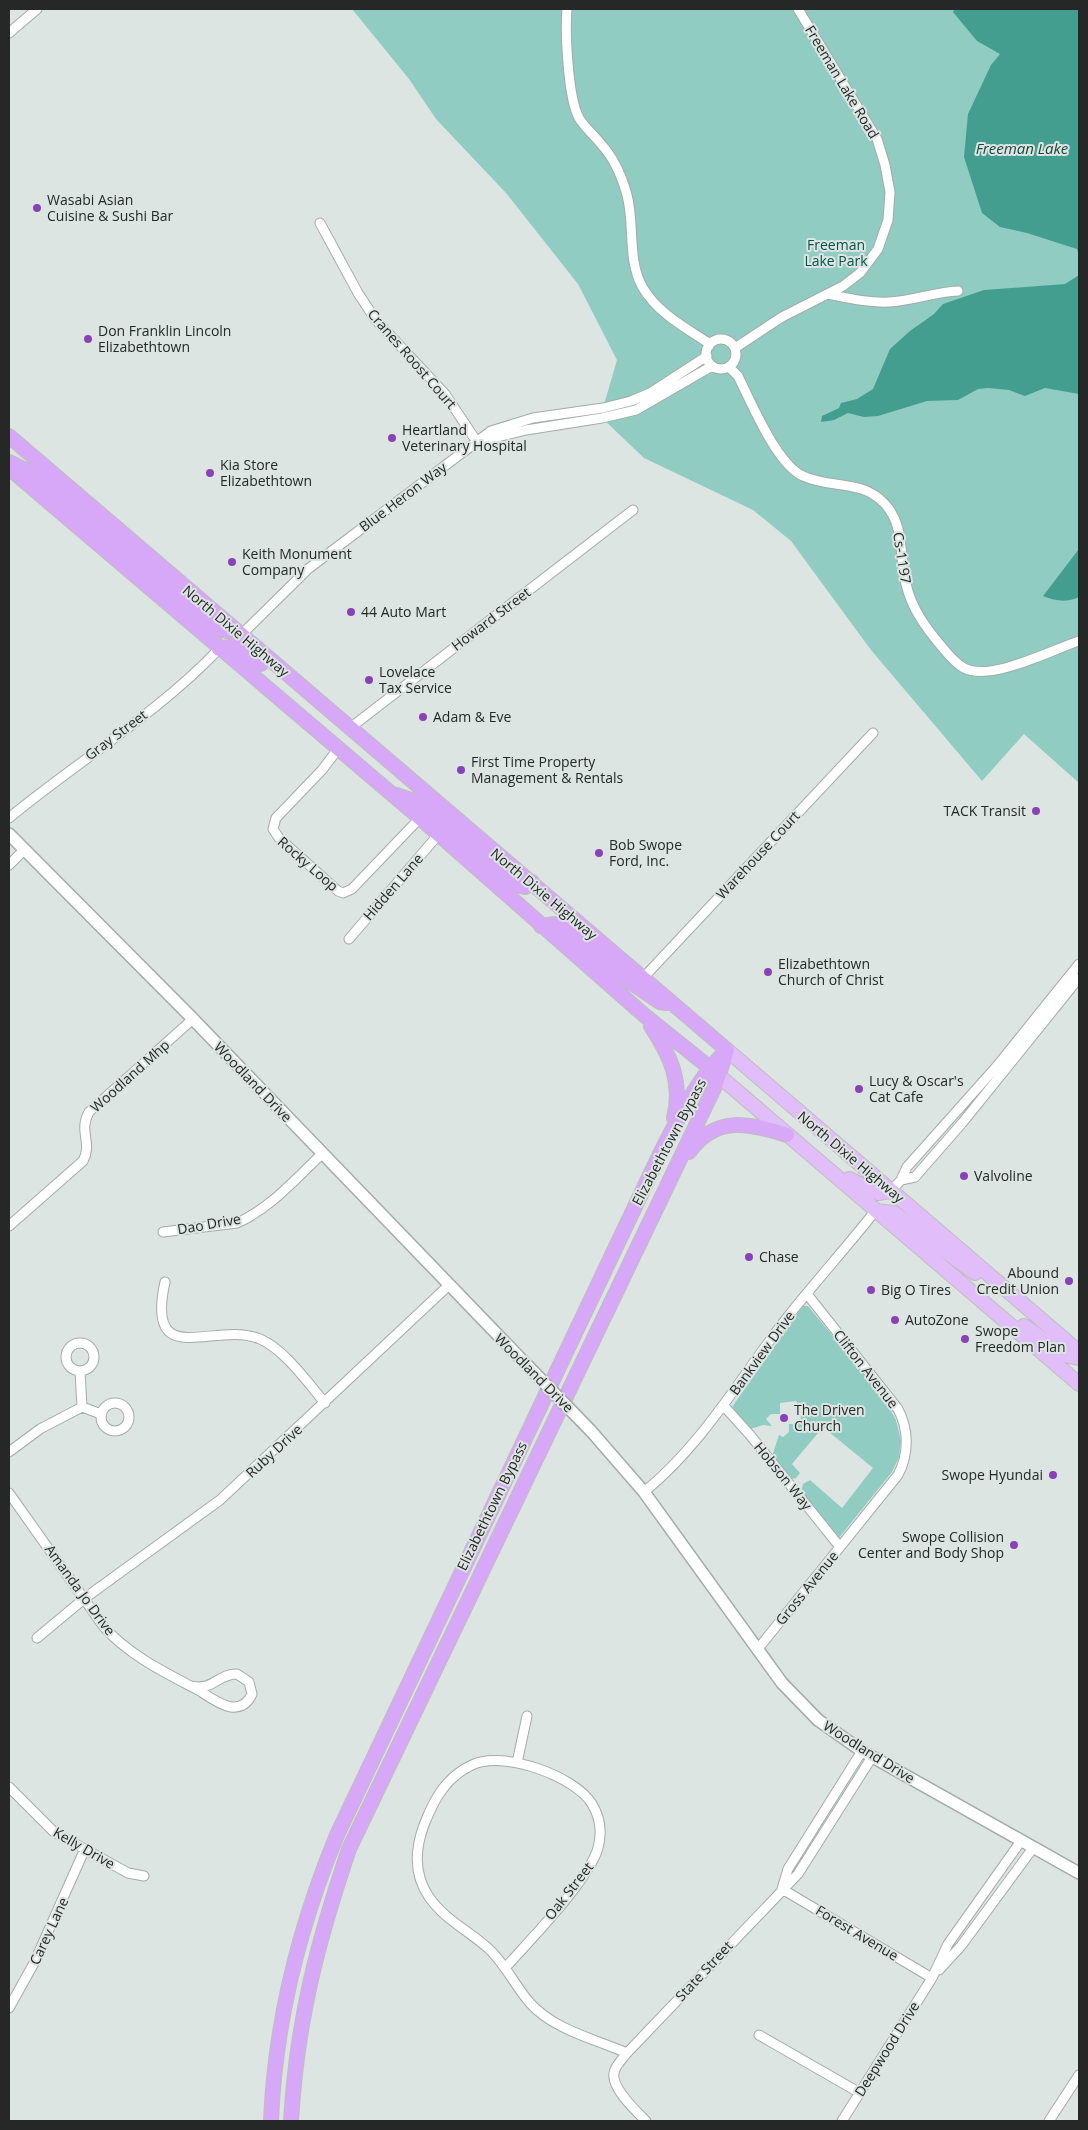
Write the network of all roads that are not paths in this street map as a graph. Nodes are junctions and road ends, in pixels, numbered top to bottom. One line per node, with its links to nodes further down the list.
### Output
1 (37, 9): 4 (street)
2 (567, 9): 8 (street)
3 (798, 9): 7 (street, Freeman Lake Road)
4 (9, 33)
5 (320, 223): 14 (street, Cranes Roost Court)
6 (958, 291): 7 (street)
7 (826, 294): 9 (street, Freeman Lake Road)
8 (709, 346): 9 (street); 10 (street)
9 (735, 348): 12 (street)
10 (707, 356): 11 (street); 14 (street, Blue Heron Way)
11 (712, 366): 12 (street); 14 (street, Blue Heron Way)
12 (729, 367): 21 (street, Cs-1197)
13 (9, 436): 18 (highway, North Dixie Highway)
14 (477, 442): 20 (street, Blue Heron Way)
15 (9, 448): 18 (highway)
16 (9, 462): 20 (highway)
17 (9, 468): 22 (highway, North Dixie Highway)
18 (53, 475): 20 (highway, North Dixie Highway)
19 (633, 510): 23 (street, Howard Street)
20 (241, 635): 23 (highway, North Dixie Highway)
21 (1079, 641)
22 (219, 649): 25 (highway, North Dixie Highway); 27 (highway); 28 (street, Gray Street)
23 (350, 728): 27 (highway, North Dixie Highway)
24 (873, 733): 38 (street, Warehouse Court)
25 (338, 749): 26 (highway, North Dixie Highway); 29 (street, Rocky Loop)
26 (390, 793): 29 (highway, North Dixie Highway); 34 (highway)
27 (449, 814): 34 (highway, North Dixie Highway)
28 (9, 818)
29 (420, 818): 31 (highway, North Dixie Highway)
30 (9, 834): 32 (street, Woodland Drive)
31 (438, 835): 35 (highway, North Dixie Highway); 36 (street, Hidden Lane)
32 (24, 850): 33 (street); 42 (street, Woodland Drive)
33 (9, 865)
34 (532, 882): 38 (highway, North Dixie Highway)
35 (541, 926): 40 (highway); 41 (highway, North Dixie Highway)
36 (349, 939)
37 (1079, 964): 49 (street)
38 (644, 977): 40 (highway, North Dixie Highway)
39 (1079, 978): 49 (street)
40 (675, 1004): 43 (highway, North Dixie Highway)
41 (644, 1014): 44 (highway, North Dixie Highway); 47 (highway)
42 (192, 1019): 46 (street, Woodland Drive); 52 (street, Woodland Mhp)
43 (727, 1050): 44 (highway, Elizabethtown Bypass); 50 (main road, North Dixie Highway)
44 (714, 1071): 45 (main road, North Dixie Highway); 47 (highway, Elizabethtown Bypass); 48 (highway, Elizabethtown Bypass)
45 (789, 1136): 48 (highway); 50 (main road); 51 (main road, North Dixie Highway)
46 (322, 1154): 53 (street, Dao Drive); 57 (street, Woodland Drive)
47 (660, 1154): 94 (highway, Elizabethtown Bypass)
48 (672, 1174): 95 (highway, Elizabethtown Bypass)
49 (901, 1180): 50 (street)
50 (891, 1191): 55 (main road, North Dixie Highway)
51 (876, 1210): 54 (main road, North Dixie Highway); 55 (main road); 58 (street, Bankview Drive)
52 (9, 1226)
53 (163, 1232)
54 (948, 1271): 60 (main road); 62 (main road, North Dixie Highway)
55 (986, 1272): 59 (main road, North Dixie Highway)
56 (165, 1282): 64 (street)
57 (448, 1286): 64 (street, Ruby Drive); 70 (street, Woodland Drive, bridge)
58 (806, 1294): 65 (street, Bankview Drive); 69 (street, Clifton Avenue)
59 (1079, 1352)
60 (1079, 1358)
61 (80, 1370): 66 (street)
62 (1073, 1375): 63 (main road, North Dixie Highway)
63 (1079, 1384)
64 (325, 1402): 73 (street, Ruby Drive)
65 (724, 1406): 70 (street, Bankview Drive); 72 (street, Hobson Way)
66 (82, 1407): 67 (street); 68 (street)
67 (101, 1414)
68 (9, 1452)
69 (905, 1452): 72 (street, Gross Avenue)
70 (644, 1492): 75 (street, Woodland Drive)
71 (9, 1494): 73 (street, Amanda Jo Drive)
72 (840, 1548): 75 (street, Gross Avenue)
73 (85, 1598): 74 (street, Ruby Drive); 76 (street, Amanda Jo Drive)
74 (37, 1638)
75 (757, 1650): 78 (street, Woodland Drive)
76 (190, 1686): 76 (street, Amanda Jo Drive)
77 (527, 1716): 79 (street)
78 (867, 1754): 81 (street, Woodland Drive); 86 (street, State Street)
79 (517, 1763): 87 (street, Oak Street); 87 (street, Oak Street)
80 (9, 1787): 83 (street, Kelly Drive)
81 (1021, 1840): 82 (street, Woodland Drive); 88 (street, Deepwood Drive)
82 (1033, 1848): 84 (street, Woodland Drive); 88 (street, Deepwood Drive)
83 (84, 1851): 85 (street, Kelly Drive); 89 (street, Carey Lane)
84 (1079, 1874)
85 (144, 1876)
86 (782, 1889): 88 (street, Forest Avenue); 91 (street, State Street)
87 (506, 1967): 91 (street, Oak Street)
88 (932, 1978): 93 (street, Deepwood Drive)
89 (9, 2008)
90 (759, 2035): 93 (street)
91 (627, 2053): 96 (street)
92 (1079, 2074): 98 (street)
93 (860, 2093): 97 (street, Deepwood Drive)
94 (270, 2121)
95 (292, 2121)
96 (646, 2121)
97 (842, 2121)
98 (1049, 2121)

